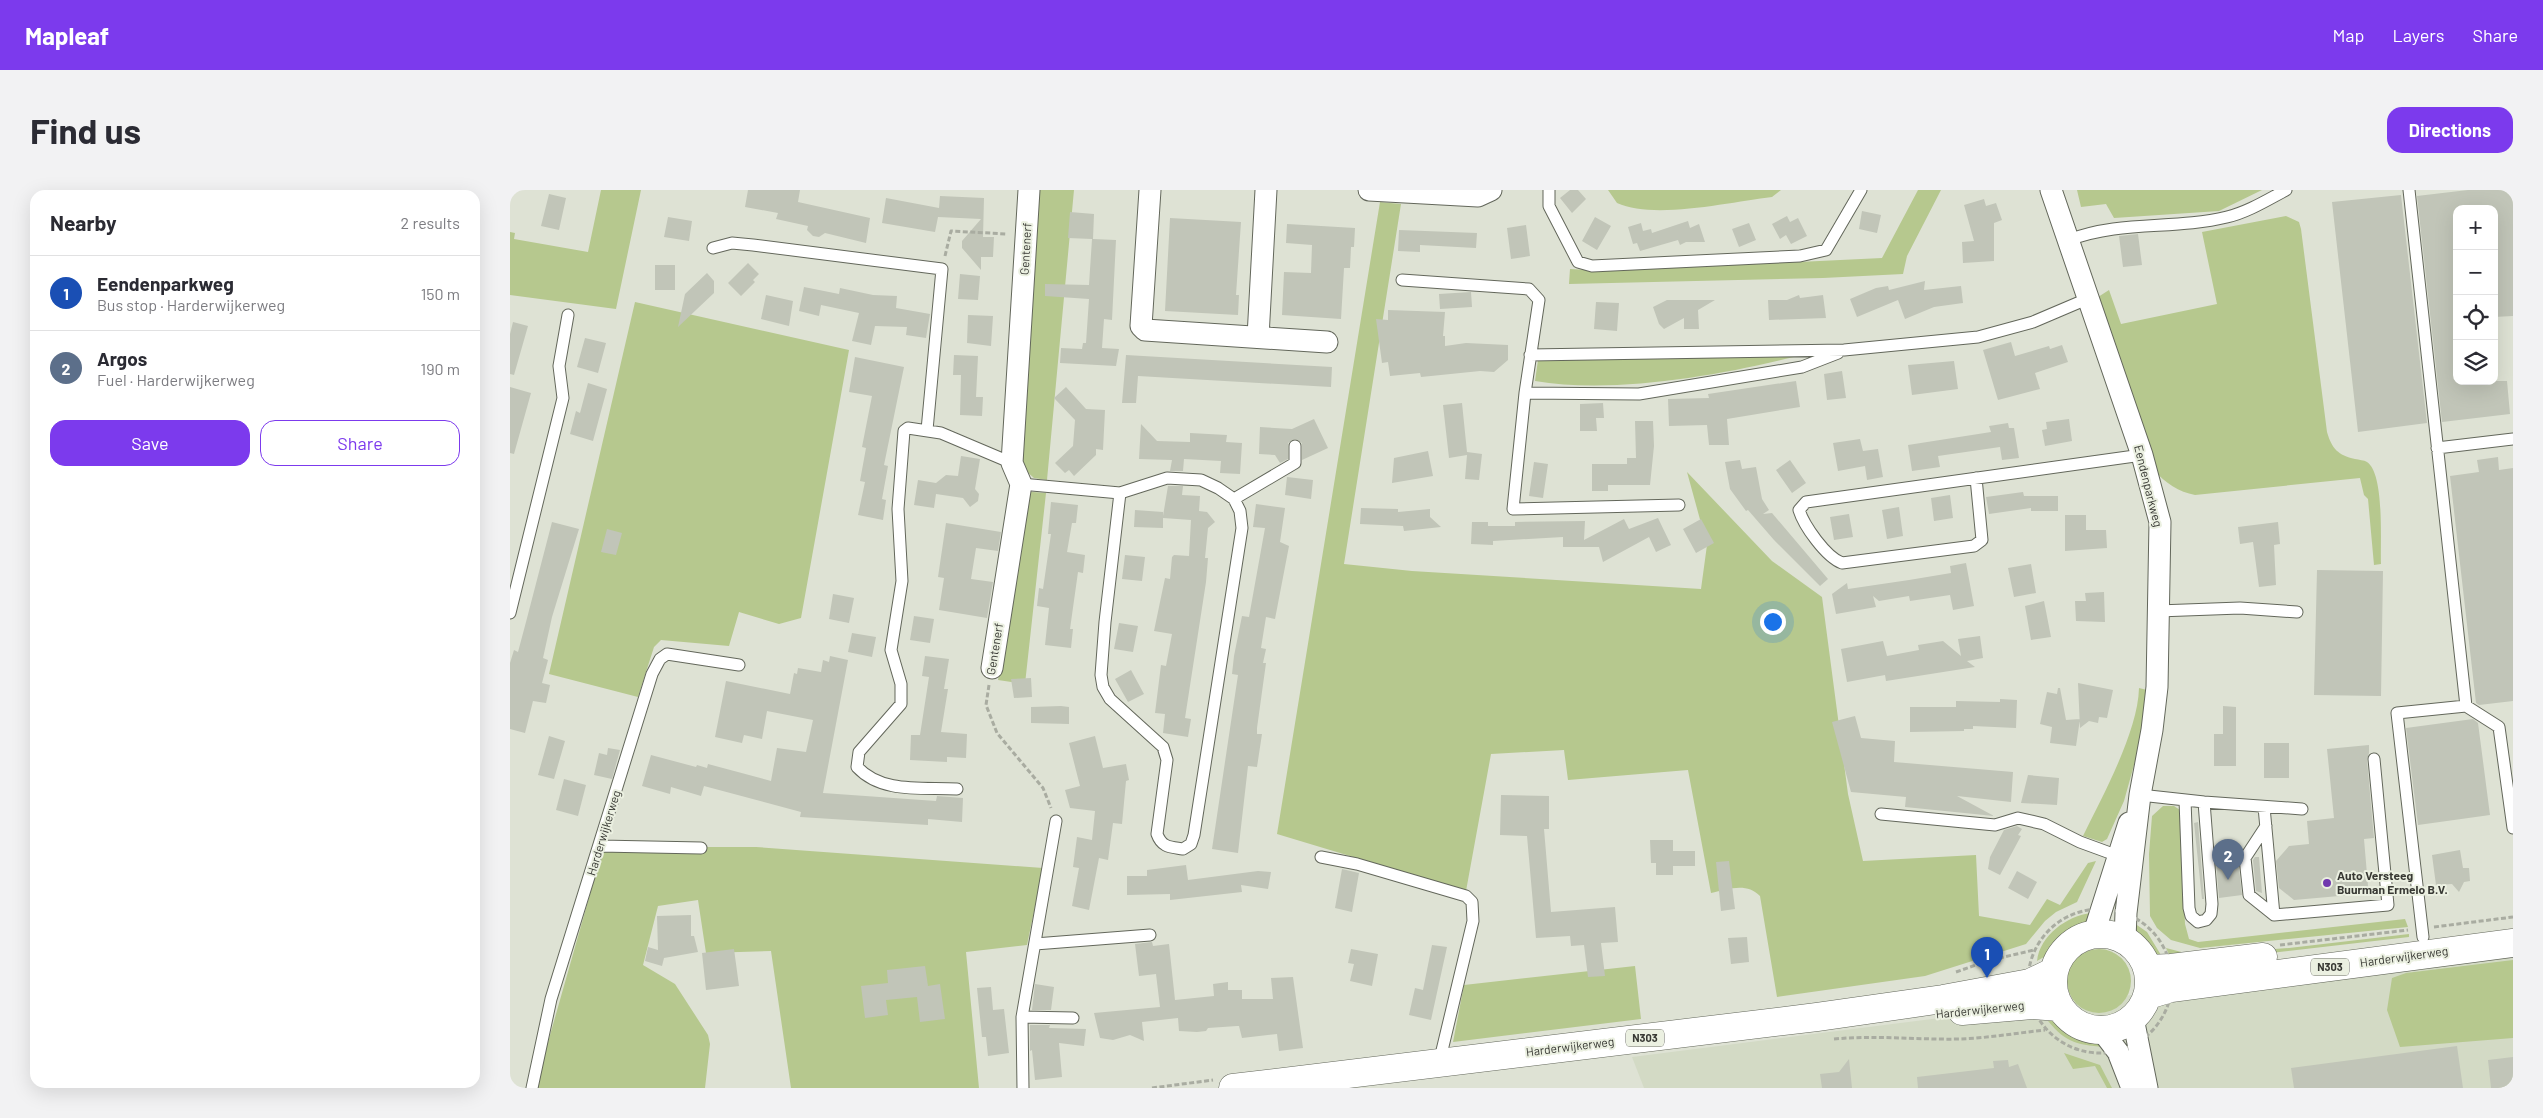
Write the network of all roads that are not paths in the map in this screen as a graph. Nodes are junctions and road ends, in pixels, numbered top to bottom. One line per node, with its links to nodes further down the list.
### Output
1 (1029, 190): 26 (street, Gentenerf)
2 (1150, 190): 16 (street)
3 (1266, 190): 16 (street)
4 (1369, 190): 5 (street)
5 (1491, 190)
6 (1549, 190): 7 (lane)
7 (1861, 190)
8 (2051, 190): 11 (street, Eendenparkweg)
9 (2286, 190): 11 (lane)
10 (2409, 190): 24 (lane)
11 (2068, 240): 14 (street, Eendenparkweg)
12 (713, 248): 21 (lane)
13 (1402, 280): 19 (lane)
14 (2087, 299): 18 (lane); 25 (street, Eendenparkweg)
15 (568, 316): 34 (lane)
16 (1258, 337): 17 (street)
17 (1326, 342)
18 (1844, 350): 19 (lane); 20 (lane)
19 (1530, 354): 20 (lane)
20 (1525, 393): 31 (lane)
21 (927, 430): 26 (lane); 39 (lane)
22 (2513, 439): 24 (lane)
23 (1295, 446): 30 (lane)
24 (2437, 448): 37 (lane)
25 (2142, 455): 27 (lane); 32 (street, Eendenparkweg)
26 (1012, 463): 28 (street, Gentenerf)
27 (1976, 478): 27 (lane)
28 (1021, 484): 29 (lane); 36 (street, Gentenerf)
29 (1120, 493): 30 (lane); 30 (lane)
30 (1234, 499)
31 (1679, 505)
32 (2158, 611): 33 (lane); 40 (street, Eendenparkweg)
33 (2296, 612)
34 (510, 613)
35 (739, 665): 49 (lane, Harderwijkerweg)
36 (992, 668)
37 (2466, 706): 48 (lane); 57 (lane)
38 (2374, 759): 53 (lane)
39 (957, 789)
40 (2140, 795): 41 (lane); 52 (street, Eendenparkweg)
41 (2185, 800): 42 (lane); 42 (lane)
42 (2204, 802): 43 (lane)
43 (2264, 807): 44 (lane); 47 (lane)
44 (2302, 810)
45 (1881, 814): 52 (lane)
46 (1056, 820): 60 (lane)
47 (2266, 826): 53 (lane); 53 (lane)
48 (2513, 828)
49 (600, 846): 50 (lane); 69 (lane, Harderwijkerweg)
50 (701, 848)
51 (1321, 857): 68 (lane)
52 (2124, 858): 54 (street, Eendenparkweg); 55 (street, Eendenparkweg)
53 (2274, 915)
54 (2098, 921): 55 (main road); 61 (main road)
55 (2125, 926): 62 (main road)
56 (2513, 926): 57 (main road, Harderwijkerweg / N303)
57 (2422, 933): 62 (main road, Harderwijkerweg / N303)
58 (1150, 934): 60 (lane)
59 (2513, 942): 62 (main road, Harderwijkerweg / N303)
60 (1035, 944): 64 (lane)
61 (2042, 969): 63 (main road); 68 (main road, Harderwijkerweg / N303)
62 (2161, 973): 67 (main road)
63 (2060, 1007): 66 (main road); 72 (main road, Harderwijkerweg / N303)
64 (1022, 1017): 65 (lane); 70 (lane)
65 (1074, 1018)
66 (2102, 1030): 67 (main road); 73 (street)
67 (2136, 1031): 74 (street)
68 (1439, 1063): 71 (main road, Harderwijkerweg / N303)
69 (532, 1088)
70 (1023, 1088)
71 (1233, 1088)
72 (1336, 1088)
73 (2132, 1088)
74 (2147, 1088)

